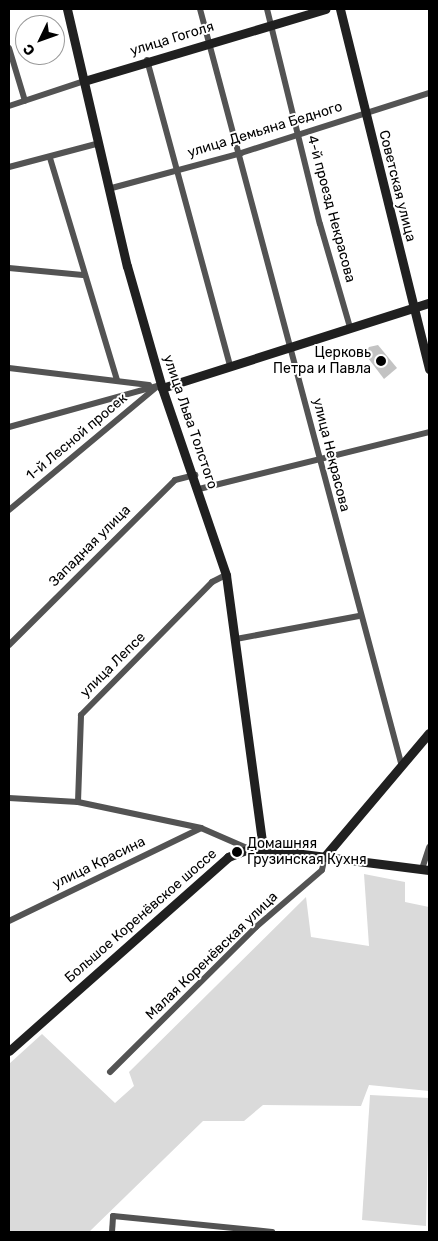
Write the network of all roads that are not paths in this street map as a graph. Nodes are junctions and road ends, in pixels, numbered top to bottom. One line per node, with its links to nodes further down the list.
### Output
1 (67, 9): 10 (street, улица Льва Толстого)
2 (200, 9): 7 (street, улица Некрасова)
3 (267, 9): 6 (street, 4-й проезд Некрасова)
4 (325, 9): 6 (street, улица Гоголя)
5 (340, 9): 14 (street, Советская улица)
6 (271, 25): 7 (street, улица Гоголя); 15 (street, 4-й проезд Некрасова)
7 (209, 42): 9 (street, улица Гоголя); 17 (street, улица Некрасова)
8 (9, 48): 12 (street)
9 (147, 60): 10 (street, улица Гоголя); 20 (street)
10 (84, 81): 12 (street); 16 (street, улица Льва Толстого)
11 (429, 93): 14 (street, улица Демьяна Бедного)
12 (25, 101): 13 (street)
13 (9, 106)
14 (364, 113): 15 (street, улица Демьяна Бедного); 25 (street, Советская улица)
15 (298, 136): 17 (street, улица Демьяна Бедного); 26 (street, 4-й проезд Некрасова)
16 (96, 144): 18 (street); 21 (street, улица Льва Толстого)
17 (240, 153): 20 (street, улица Демьяна Бедного); 27 (street, улица Некрасова)
18 (50, 158): 19 (street); 23 (street)
19 (9, 167)
20 (176, 169): 21 (street, улица Демьяна Бедного); 28 (street)
21 (108, 189): 32 (street, улица Льва Толстого)
22 (9, 268): 23 (street)
23 (83, 275): 31 (street)
24 (429, 303): 25 (street)
25 (413, 308): 26 (street); 30 (street, Советская улица)
26 (350, 327): 27 (street)
27 (290, 348): 28 (street); 35 (street, улица Некрасова)
28 (230, 366): 32 (street)
29 (9, 368): 31 (street)
30 (429, 369)
31 (117, 380): 32 (street)
32 (160, 387): 33 (street); 36 (street, улица Льва Толстого); 38 (street, 1-й Лесной просек)
33 (9, 427)
34 (429, 432): 35 (street)
35 (320, 461): 37 (street); 40 (street, улица Некрасова)
36 (195, 475): 37 (street, улица Льва Толстого); 42 (street, Западная улица)
37 (199, 489): 39 (street, улица Льва Толстого)
38 (9, 510)
39 (226, 575): 41 (street, улица Льва Толстого); 46 (street, улица Лепсе)
40 (358, 616): 41 (street); 44 (street, улица Некрасова)
41 (236, 639): 50 (street, улица Льва Толстого)
42 (9, 645)
43 (429, 733): 44 (street)
44 (401, 763): 51 (street)
45 (9, 798): 46 (street)
46 (78, 802): 47 (street)
47 (201, 828): 49 (street); 53 (street, улица Красина)
48 (429, 848): 52 (street)
49 (249, 849): 50 (street, Большое Коренёвское шоссе); 54 (street, Большое Коренёвское шоссе)
50 (263, 849): 51 (street, Большое Коренёвское шоссе)
51 (325, 856): 52 (street, Большое Коренёвское шоссе); 55 (street, Малая Коренёвская улица)
52 (425, 870)
53 (9, 921)
54 (9, 1052)
55 (110, 1072)
56 (246, 1231): 57 (street); 58 (street)
57 (112, 1232)
58 (272, 1232)

